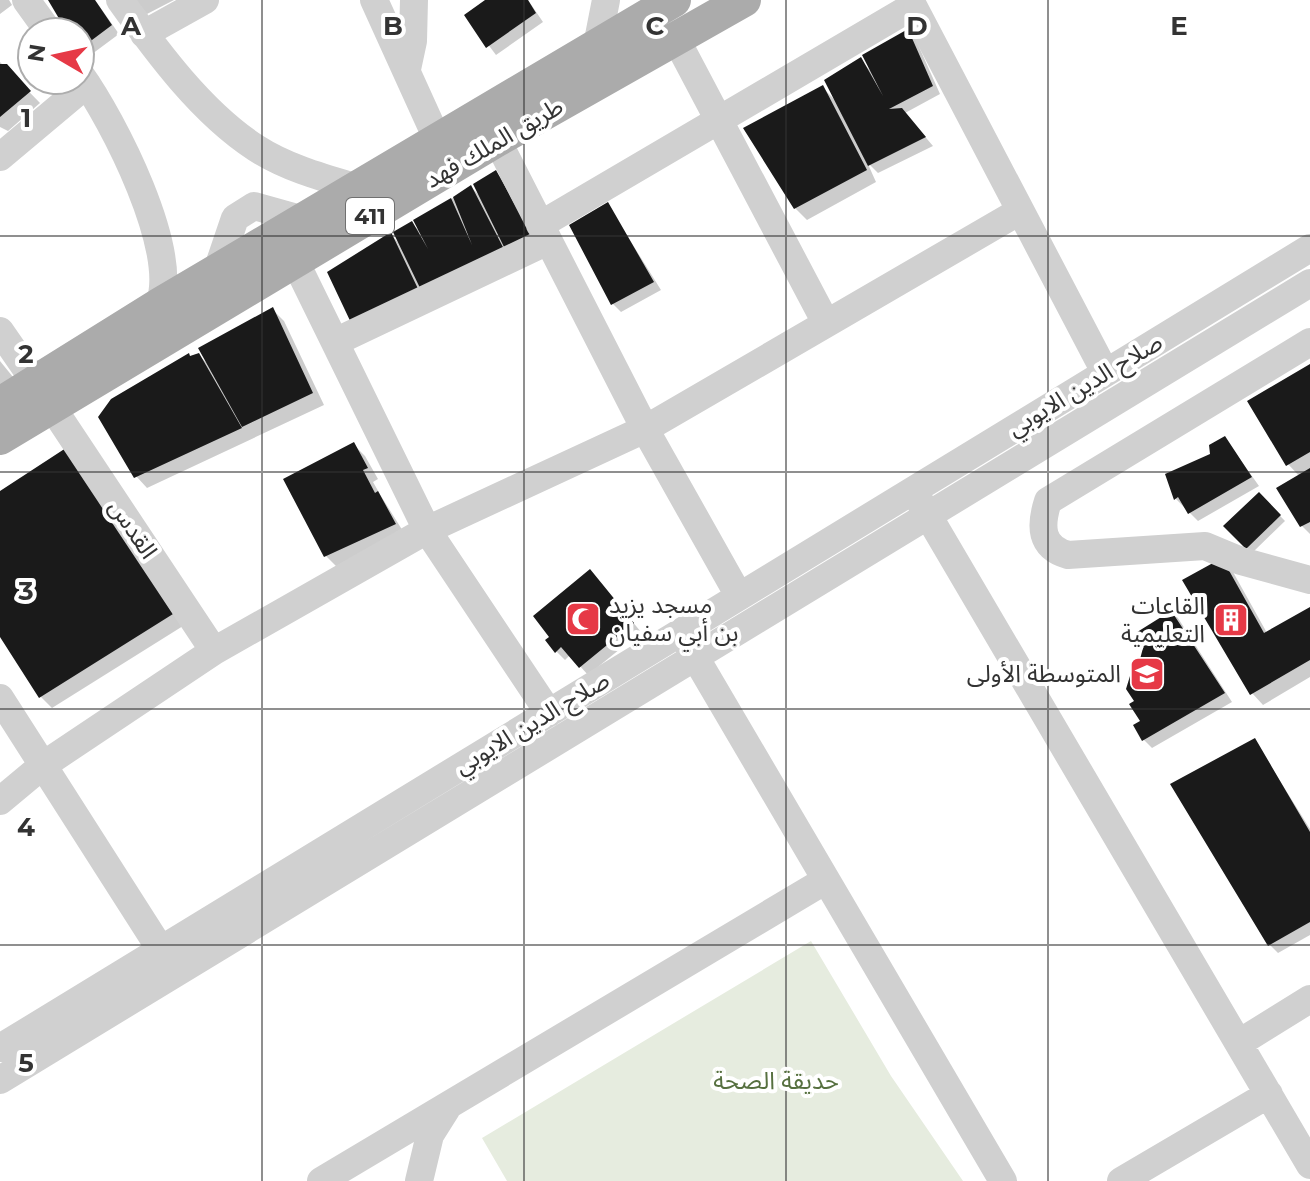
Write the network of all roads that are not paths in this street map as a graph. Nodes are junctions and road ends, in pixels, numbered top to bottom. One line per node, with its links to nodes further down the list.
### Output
1 (120, 0): 9 (street)
2 (205, 0): 9 (street)
3 (374, 0): 12 (street)
4 (414, 0): 12 (street)
5 (606, 0): 11 (street)
6 (744, 0): 10 (main road, طريق الملك فهد / 411)
7 (911, 3): 15 (street); 20 (street)
8 (664, 6): 10 (main road); 11 (main road, طريق الملك فهد / 411)
9 (144, 34): 19 (street)
10 (673, 40): 15 (street); 16 (main road, طريق الملك فهد / 411)
11 (597, 46): 17 (main road, طريق الملك فهد / 411)
12 (407, 69): 17 (street)
13 (65, 96): 18 (street)
14 (93, 96): 25 (street)
15 (720, 121): 21 (street); 26 (street)
16 (497, 140): 21 (street); 23 (main road, طريق الملك فهد / 411)
17 (438, 141): 19 (main road, طريق الملك فهد / 411)
18 (0, 157)
19 (358, 188): 25 (main road, طريق الملك فهد / 411)
20 (1020, 211): 26 (street); 30 (street)
21 (544, 233): 28 (street); 33 (street)
22 (1310, 248): 30 (street, صلاح الدين الايوبي)
23 (295, 261): 28 (street); 31 (main road, طريق الملك فهد / 411)
24 (1310, 283): 36 (street, صلاح الدين الايوبي)
25 (159, 305): 31 (main road, طريق الملك فهد / 411)
26 (826, 323): 33 (street)
27 (0, 331): 31 (street, القدس)
28 (335, 342): 37 (street)
29 (1310, 342): 38 (street)
30 (1105, 372): 35 (street, صلاح الدين الايوبي)
31 (44, 395): 32 (main road, طريق الملك فهد / 411); 34 (main road, طريق الملك فهد / 411); 41 (street, القدس)
32 (0, 404)
33 (645, 429): 37 (street); 39 (street)
34 (0, 438)
35 (913, 490): 36 (street); 39 (street, صلاح الدين الايوبي)
36 (928, 515): 42 (street, صلاح الدين الايوبي); 50 (street)
37 (427, 530): 41 (street); 44 (street)
38 (1310, 580)
39 (739, 596): 40 (street, صلاح الدين الايوبي)
40 (681, 632): 42 (street); 44 (street, صلاح الدين الايوبي)
41 (214, 651): 45 (street)
42 (695, 657): 47 (street); 52 (street, صلاح الدين الايوبي)
43 (0, 698): 45 (street)
44 (549, 713): 48 (street, صلاح الدين الايوبي)
45 (42, 766): 46 (street); 48 (street)
46 (0, 801)
47 (826, 880): 54 (street); 58 (street)
48 (161, 950): 51 (street, صلاح الدين الايوبي)
49 (1310, 999): 50 (street)
50 (1239, 1043): 53 (street)
51 (0, 1048)
52 (0, 1080)
53 (1269, 1094): 55 (street); 59 (street)
54 (449, 1105): 56 (street); 57 (street)
55 (1310, 1165)
56 (321, 1181)
57 (419, 1181)
58 (1003, 1181)
59 (1121, 1181)

